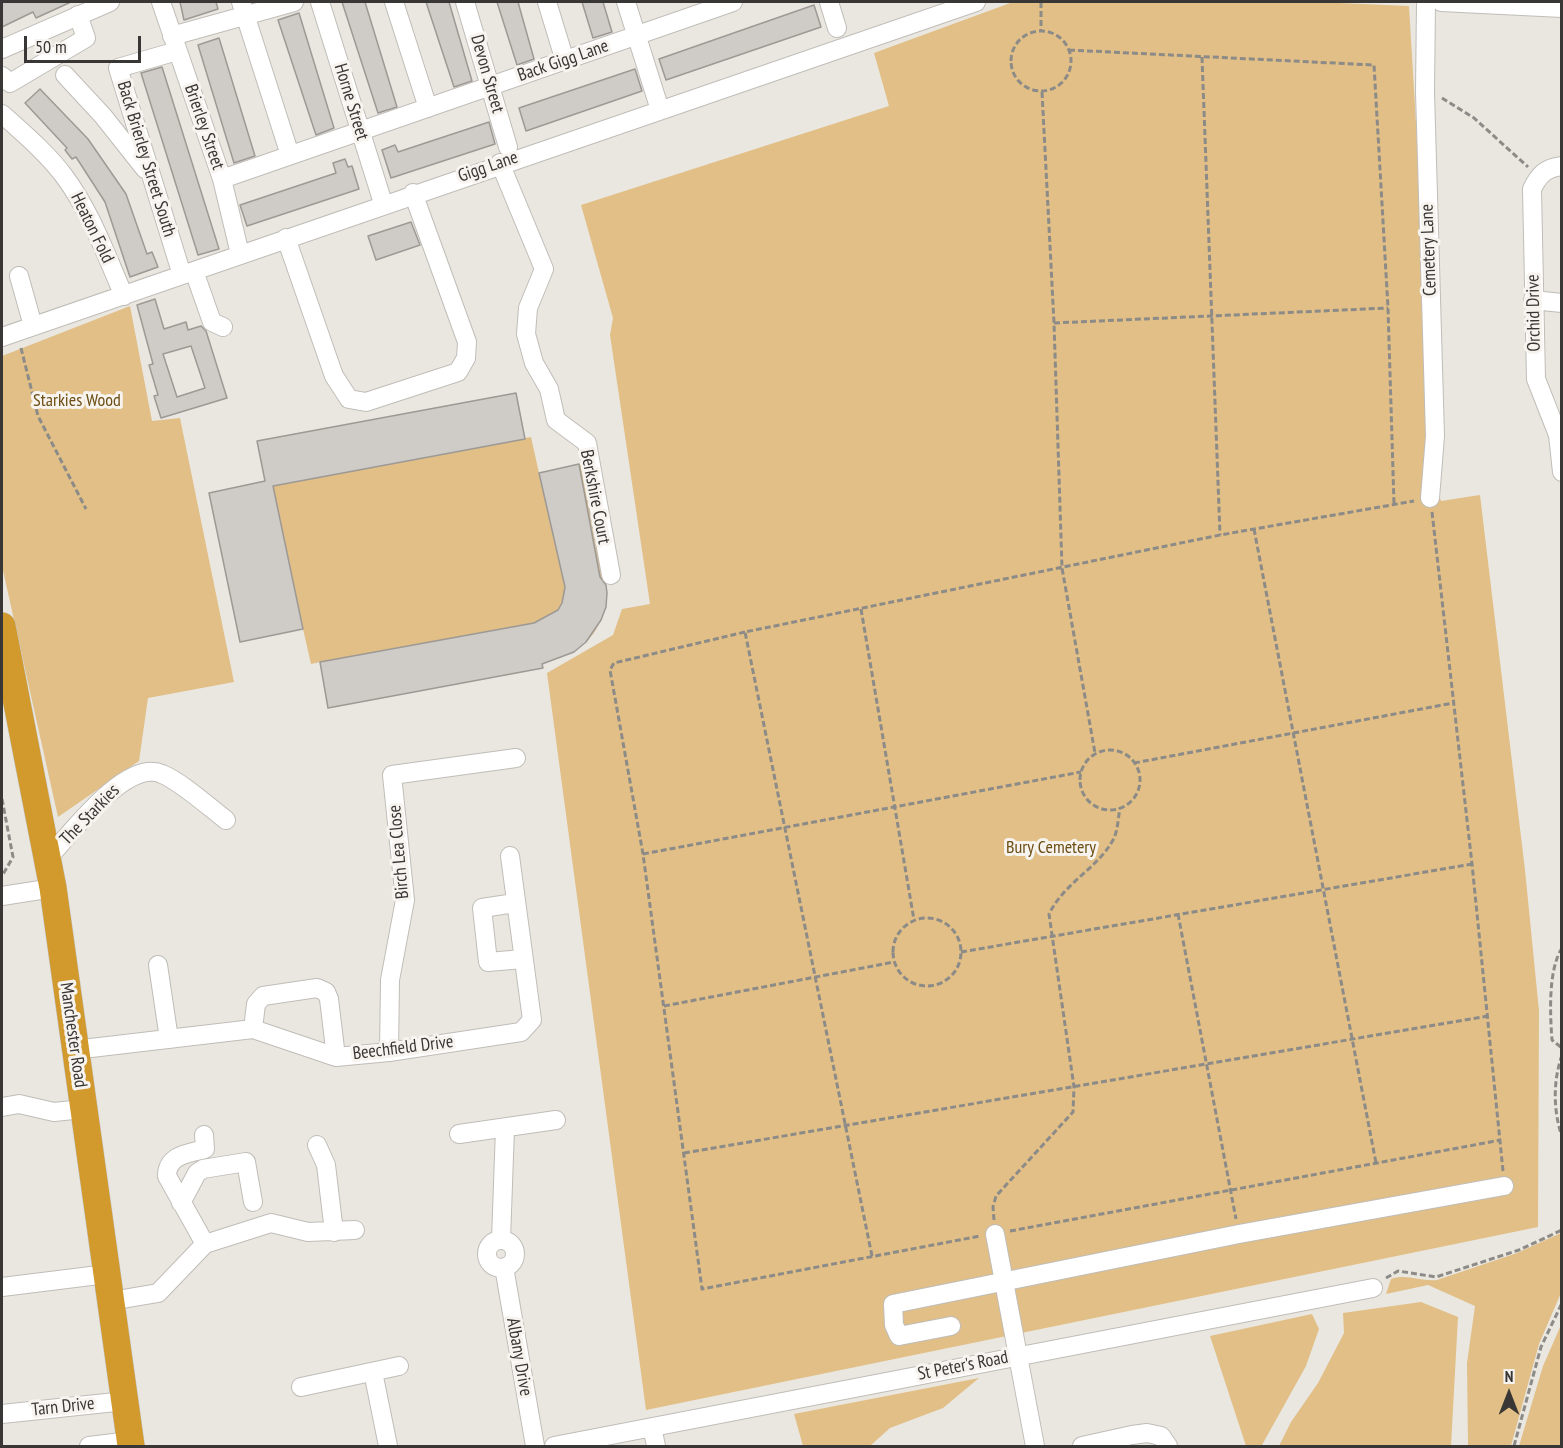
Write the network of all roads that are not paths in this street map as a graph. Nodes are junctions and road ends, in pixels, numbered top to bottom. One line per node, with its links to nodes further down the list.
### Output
1 (110, 2): 17 (street)
2 (161, 2): 20 (street, Brierley Street)
3 (294, 2): 15 (street)
4 (320, 2): 29 (street, Horne Street)
5 (394, 2): 26 (street)
6 (465, 2): 25 (street, Devon Street)
7 (547, 2): 22 (street)
8 (626, 2): 19 (street)
9 (733, 2): 19 (street, Back Gigg Lane)
10 (829, 2): 18 (street)
11 (976, 2): 27 (street, Gigg Lane)
12 (1426, 2): 47 (street, Cemetery Lane)
13 (1441, 2): 14 (street)
14 (1490, 3): 16 (street)
15 (244, 8): 20 (street); 30 (street)
16 (1562, 8)
17 (78, 15): 21 (street); 24 (street)
18 (837, 28)
19 (636, 35): 22 (street, Back Gigg Lane); 27 (street)
20 (175, 44): 33 (street, Back Brierley Street South); 34 (street, Brierley Street)
21 (2, 49)
22 (565, 61): 25 (street, Back Gigg Lane)
23 (65, 75): 33 (street)
24 (2, 76)
25 (490, 86): 26 (street, Back Gigg Lane); 31 (street, Devon Street)
26 (428, 108): 29 (street, Back Gigg Lane)
27 (660, 110): 31 (street, Gigg Lane)
28 (2, 114): 41 (street, Heaton Fold)
29 (360, 131): 30 (street, Back Gigg Lane); 36 (street, Horne Street)
30 (290, 155): 34 (street, Back Gigg Lane)
31 (504, 155): 35 (street, Gigg Lane); 48 (street, Berkshire Court)
32 (1562, 166): 42 (street, Orchid Drive)
33 (152, 179): 39 (street, Back Brierley Street South)
34 (222, 179): 38 (street, Brierley Street)
35 (413, 193): 36 (street, Gigg Lane); 37 (street)
36 (382, 203): 37 (street, Gigg Lane)
37 (286, 238): 38 (street, Gigg Lane)
38 (240, 254): 39 (street, Gigg Lane)
39 (188, 273): 41 (street, Gigg Lane); 44 (street, Back Brierley Street South)
40 (19, 276): 45 (street)
41 (124, 296): 45 (street, Gigg Lane)
42 (1533, 300): 43 (street); 46 (street, Orchid Drive)
43 (1562, 303)
44 (229, 330)
45 (17, 331)
46 (1562, 472)
47 (1430, 498)
48 (610, 575)
49 (2, 626): 53 (highway, Manchester Road)
50 (516, 758): 62 (street, Birch Lea Close)
51 (226, 820): 53 (street, The Starkies)
52 (510, 856): 56 (street)
53 (48, 858): 54 (highway, Manchester Road)
54 (53, 888): 55 (street); 61 (highway, Manchester Road)
55 (2, 896)
56 (515, 903): 57 (street); 57 (street)
57 (523, 959): 62 (street, Beechfield Drive)
58 (158, 965): 60 (street)
59 (253, 1029): 60 (street, Beechfield Drive); 63 (street, Beechfield Drive); 63 (street)
60 (169, 1039): 61 (street, Beechfield Drive)
61 (74, 1050): 65 (highway, Manchester Road)
62 (389, 1052): 63 (street, Beechfield Drive)
63 (336, 1057)
64 (2, 1107): 65 (street)
65 (83, 1109): 78 (highway, Manchester Road)
66 (556, 1120): 67 (street)
67 (505, 1128): 68 (street); 94 (street, Albany Drive)
68 (459, 1134)
69 (204, 1135): 73 (street)
70 (317, 1145): 75 (street)
71 (1504, 1186): 79 (street)
72 (253, 1202): 73 (street)
73 (181, 1203): 77 (street)
74 (355, 1230): 75 (street)
75 (334, 1232): 77 (street)
76 (995, 1233): 79 (street)
77 (205, 1244): 82 (street)
78 (107, 1274): 80 (street); 82 (highway, Manchester Road)
79 (1003, 1280): 83 (street); 84 (street)
80 (2, 1287)
81 (1373, 1288): 84 (street, St Peter's Road)
82 (111, 1301): 88 (highway, Manchester Road)
83 (951, 1326)
84 (1017, 1355): 90 (street, St Peter's Road); 97 (street)
85 (399, 1366): 86 (street)
86 (373, 1372): 87 (street); 93 (street)
87 (301, 1387)
88 (125, 1401): 89 (street, Tarn Drive); 91 (highway, Manchester Road)
89 (2, 1414)
90 (652, 1427): 95 (street, St Peter's Road); 96 (street)
91 (130, 1444): 92 (street)
92 (89, 1446)
93 (388, 1446)
94 (535, 1446)
95 (554, 1446)
96 (656, 1446)
97 (1035, 1446)
98 (1082, 1446): 99 (street)
99 (1168, 1446)

